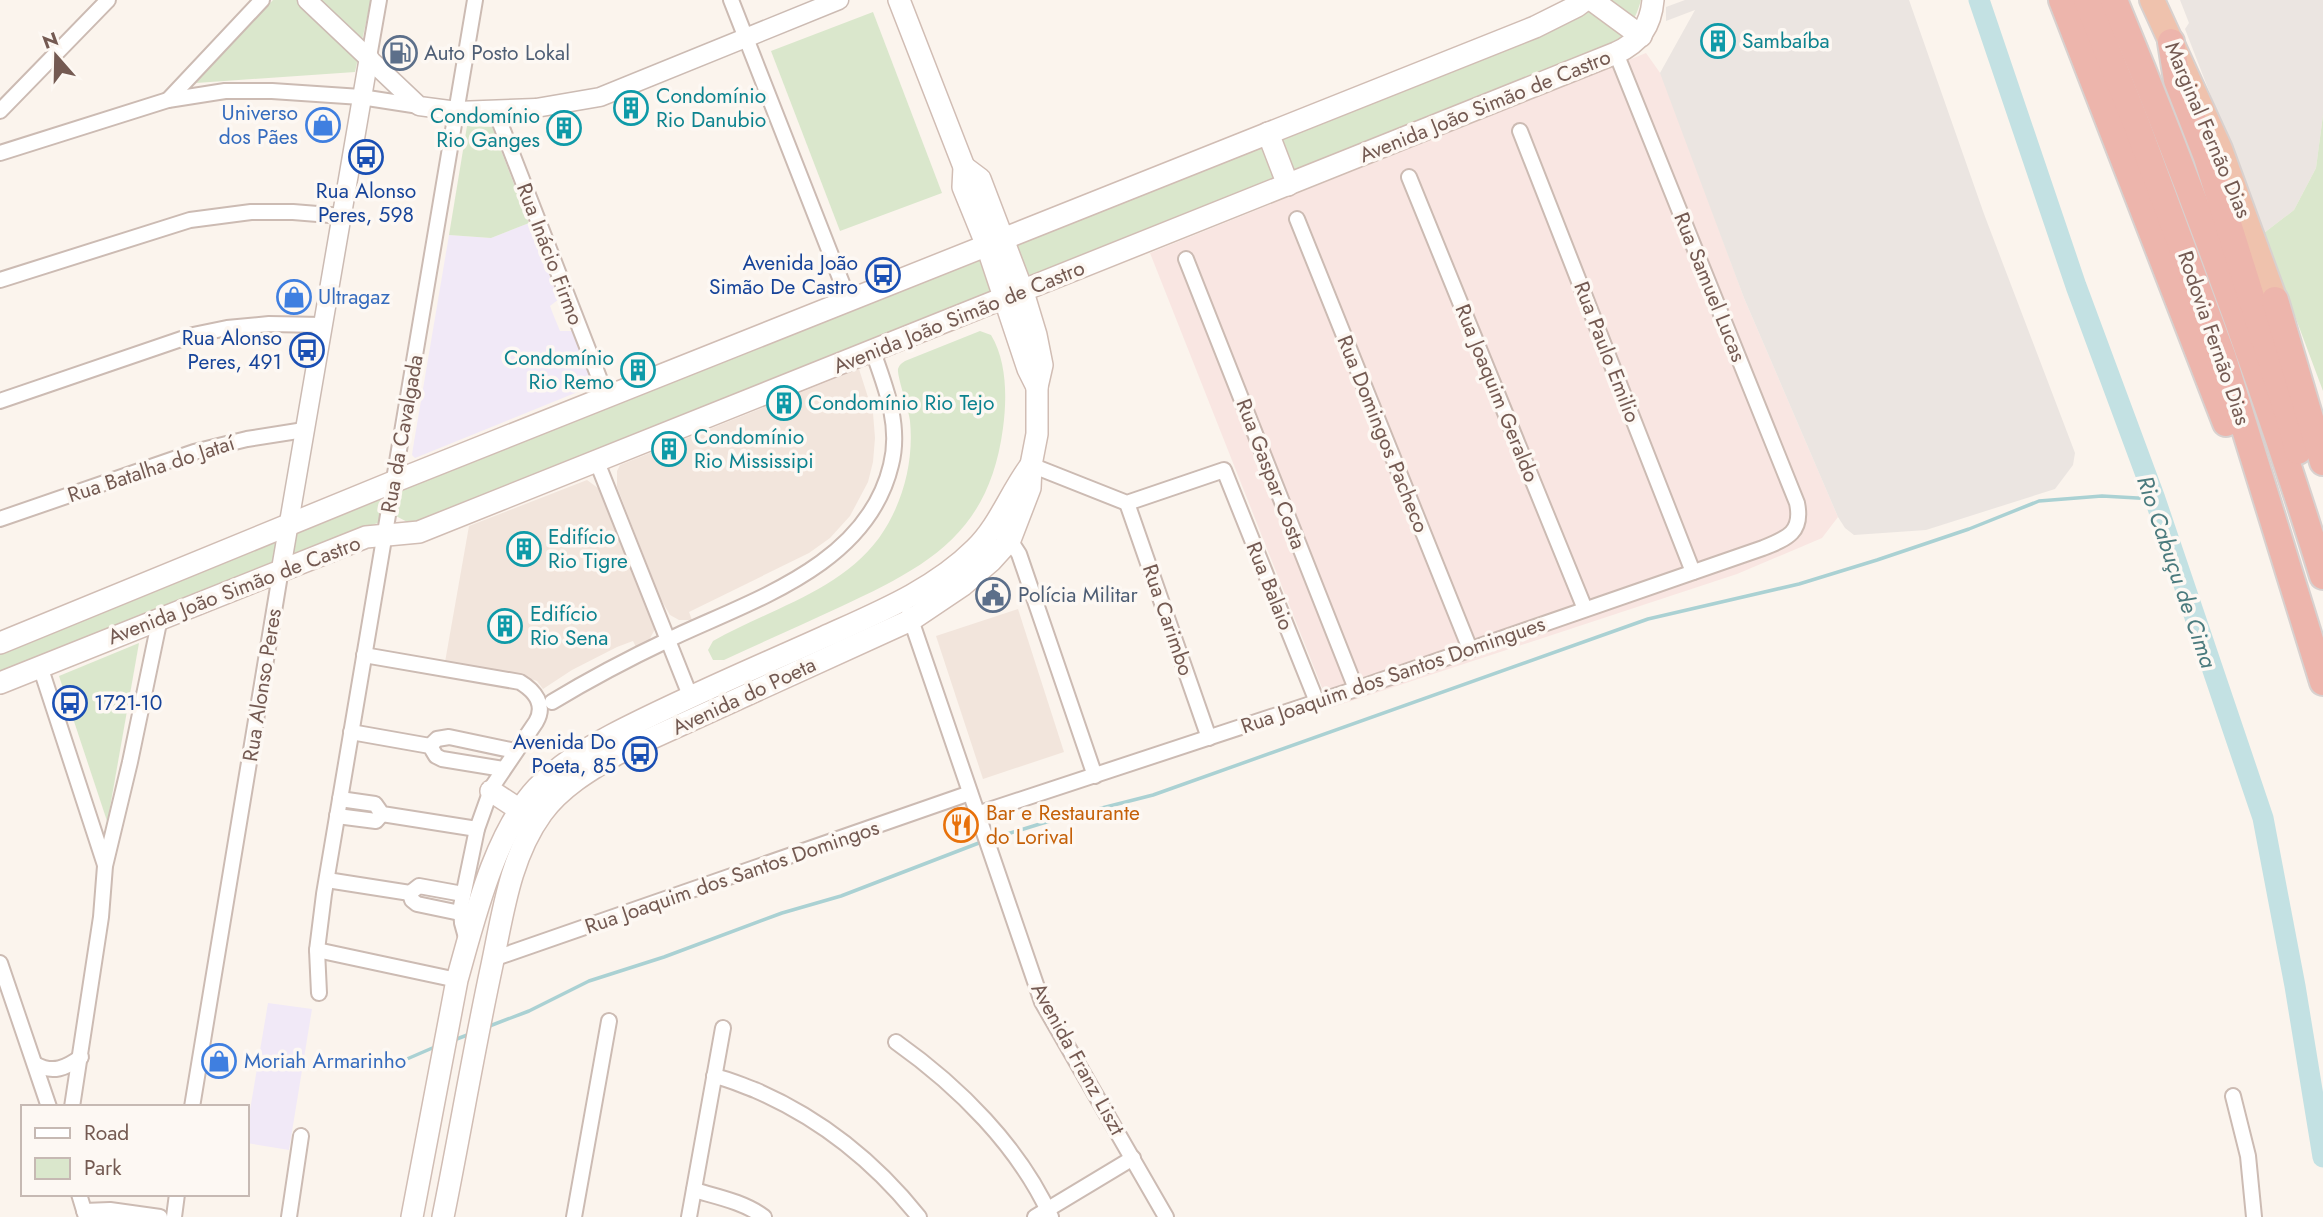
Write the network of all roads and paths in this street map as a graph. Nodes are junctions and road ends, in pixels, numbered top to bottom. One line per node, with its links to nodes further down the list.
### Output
1 (108, 0): 25 (street)
2 (262, 0): 22 (street)
3 (307, 0): 20 (street)
4 (379, 0): 20 (street)
5 (475, 0): 26 (street, Rua da Cavalgada)
6 (731, 0): 17 (street)
7 (839, 0): 17 (street)
8 (899, 0): 34 (main road, Avenida do Poeta)
9 (1585, 0): 28 (main road, Avenida João Simão de Castro)
10 (1592, 0): 16 (main road)
11 (1653, 0): 16 (main road)
12 (2062, 0): 57 (highway)
13 (2087, 0): 57 (highway, Rodovia Fernão Dias)
14 (2115, 0): 56 (highway, Rodovia Fernão Dias)
15 (2152, 0): 18 (highway, Marginal Fernão Dias)
16 (1641, 36): 19 (main road, Avenida João Simão de Castro)
17 (747, 38): 24 (street); 39 (street)
18 (2171, 42): 38 (highway, Marginal Fernão Dias); 56 (highway)
19 (1616, 53): 31 (main road, Avenida João Simão de Castro); 52 (street, Rua Samuel Lucas)
20 (369, 57): 21 (street, Rua Alonso Peres); 23 (street)
21 (360, 97): 22 (street); 23 (street); 32 (street, Rua Alonso Peres)
22 (168, 100): 29 (street)
23 (419, 106): 26 (street)
24 (495, 110): 26 (street); 42 (street, Rua Inácio Firmo)
25 (0, 111)
26 (457, 111): 49 (street, Rua da Cavalgada)
27 (1520, 131): 59 (street, Rua Paulo Emilio)
28 (1268, 133): 31 (main road); 34 (main road, Avenida João Simão de Castro)
29 (0, 153)
30 (1409, 177): 62 (street, Rua Joaquim Geraldo)
31 (1288, 185): 37 (main road, Avenida João Simão de Castro)
32 (342, 216): 36 (street); 40 (street, Rua Alonso Peres)
33 (1297, 219): 67 (street, Rua Domingos Pacheco)
34 (995, 243): 37 (main road, Avenida do Poeta); 39 (main road, Avenida João Simão de Castro)
35 (1186, 259): 72 (street, Rua Gaspar Costa)
36 (0, 280)
37 (1014, 295): 41 (main road, Avenida João Simão de Castro); 48 (main road, Avenida do Poeta)
38 (2275, 300): 44 (street); 47 (highway)
39 (849, 301): 42 (main road, Avenida João Simão de Castro)
40 (323, 325): 43 (street); 45 (street, Rua Alonso Peres)
41 (873, 352): 46 (main road, Avenida João Simão de Castro); 65 (street)
42 (607, 398): 49 (main road, Avenida João Simão de Castro)
43 (0, 401)
44 (2323, 417)
45 (304, 430): 51 (street, Rua Batalha do Jataí); 53 (street, Rua Alonso Peres)
46 (597, 462): 55 (main road, Avenida João Simão de Castro); 65 (street)
47 (2323, 462)
48 (1031, 465): 50 (street); 54 (main road, Avenida do Poeta)
49 (393, 482): 53 (main road, Avenida João Simão de Castro); 55 (street, Rua da Cavalgada)
50 (1127, 503): 75 (street, Rua Balaio); 77 (street, Rua Carimbo)
51 (0, 519)
52 (1800, 522): 59 (street, Rua Joaquim dos Santos Domingues)
53 (289, 527): 58 (street, Rua Alonso Peres); 66 (main road, Avenida João Simão de Castro)
54 (1001, 535): 61 (main road, Avenida do Poeta); 64 (main road, Avenida do Poeta); 81 (street)
55 (384, 536): 58 (main road, Avenida João Simão de Castro); 68 (street, Rua da Cavalgada)
56 (2313, 545): 60 (highway, Rodovia Fernão Dias)
57 (2283, 552): 71 (highway, Rodovia Fernão Dias)
58 (281, 569): 63 (main road, Avenida João Simão de Castro); 115 (street, Rua Alonso Peres)
59 (1693, 572): 62 (street, Rua Joaquim dos Santos Domingues)
60 (2323, 576)
61 (903, 599): 64 (street, Avenida Franz Liszt); 73 (main road, Avenida do Poeta)
62 (1585, 608): 67 (street, Rua Joaquim dos Santos Domingues)
63 (160, 618): 69 (main road, Avenida João Simão de Castro); 89 (street)
64 (911, 620): 83 (street, Avenida Franz Liszt); 99 (main road, Avenida do Poeta)
65 (667, 640): 73 (street); 74 (street)
66 (0, 643)
67 (1470, 649): 72 (street, Rua Joaquim dos Santos Domingues)
68 (364, 655): 76 (street, Rua da Cavalgada); 79 (street)
69 (40, 666): 70 (main road, Avenida João Simão de Castro); 91 (street)
70 (0, 682)
71 (2323, 682)
72 (1356, 689): 75 (street, Rua Joaquim dos Santos Domingues)
73 (691, 698): 85 (main road, Avenida do Poeta)
74 (552, 702)
75 (1317, 702): 77 (street, Rua Joaquim dos Santos Domingues)
76 (351, 732): 78 (street); 84 (street, Rua da Cavalgada)
77 (1209, 737): 81 (street, Rua Joaquim dos Santos Domingues)
78 (430, 746): 79 (street); 80 (street)
79 (515, 751): 80 (street)
80 (503, 769): 82 (street)
81 (1095, 776): 88 (street, Rua Joaquim dos Santos Domingues)
82 (491, 791): 85 (main road); 90 (street)
83 (970, 793): 88 (street, Avenida Franz Liszt); 99 (street, Rua Joaquim dos Santos Domingos)
84 (340, 799): 86 (street); 87 (street, Rua da Cavalgada)
85 (520, 810): 97 (main road, Avenida do Poeta)
86 (382, 814): 87 (street); 90 (street)
87 (337, 816): 93 (street, Rua da Cavalgada)
88 (978, 818): 117 (street, Avenida Franz Liszt)
89 (115, 827): 91 (street); 92 (street)
90 (477, 829): 95 (street)
91 (94, 832): 92 (street)
92 (105, 866): 107 (street)
93 (327, 880): 94 (street); 98 (street, Rua da Cavalgada)
94 (410, 893): 95 (street); 96 (street)
95 (463, 894): 96 (street)
96 (460, 913): 97 (street)
97 (468, 943): 101 (main road, Avenida do Poeta)
98 (317, 950): 101 (street); 103 (street, Rua da Cavalgada)
99 (494, 959): 112 (main road, Avenida do Poeta)
100 (0, 962): 102 (street)
101 (457, 980): 110 (main road, Avenida do Poeta)
102 (5, 991): 108 (street)
103 (319, 993)
104 (609, 1021): 128 (street)
105 (723, 1028): 109 (street)
106 (896, 1042): 122 (street)
107 (81, 1057): 108 (street); 114 (street)
108 (35, 1064): 113 (street)
109 (714, 1076): 118 (street); 131 (street)
110 (438, 1086): 112 (main road); 126 (main road, Avenida do Poeta)
111 (2233, 1096): 133 (street)
112 (466, 1100): 127 (main road, Avenida do Poeta)
113 (48, 1105)
114 (72, 1105)
115 (191, 1105)
116 (301, 1136): 125 (street)
117 (1133, 1158): 122 (street); 132 (street, Avenida Franz Liszt)
118 (694, 1190): 129 (street); 130 (street)
119 (80, 1196): 121 (street)
120 (177, 1196): 124 (street)
121 (85, 1214): 123 (street)
122 (1045, 1215)
123 (160, 1217)
124 (174, 1217)
125 (289, 1217)
126 (412, 1217)
127 (443, 1217)
128 (574, 1217)
129 (689, 1217)
130 (764, 1217)
131 (919, 1217)
132 (1166, 1217)
133 (2254, 1217)

